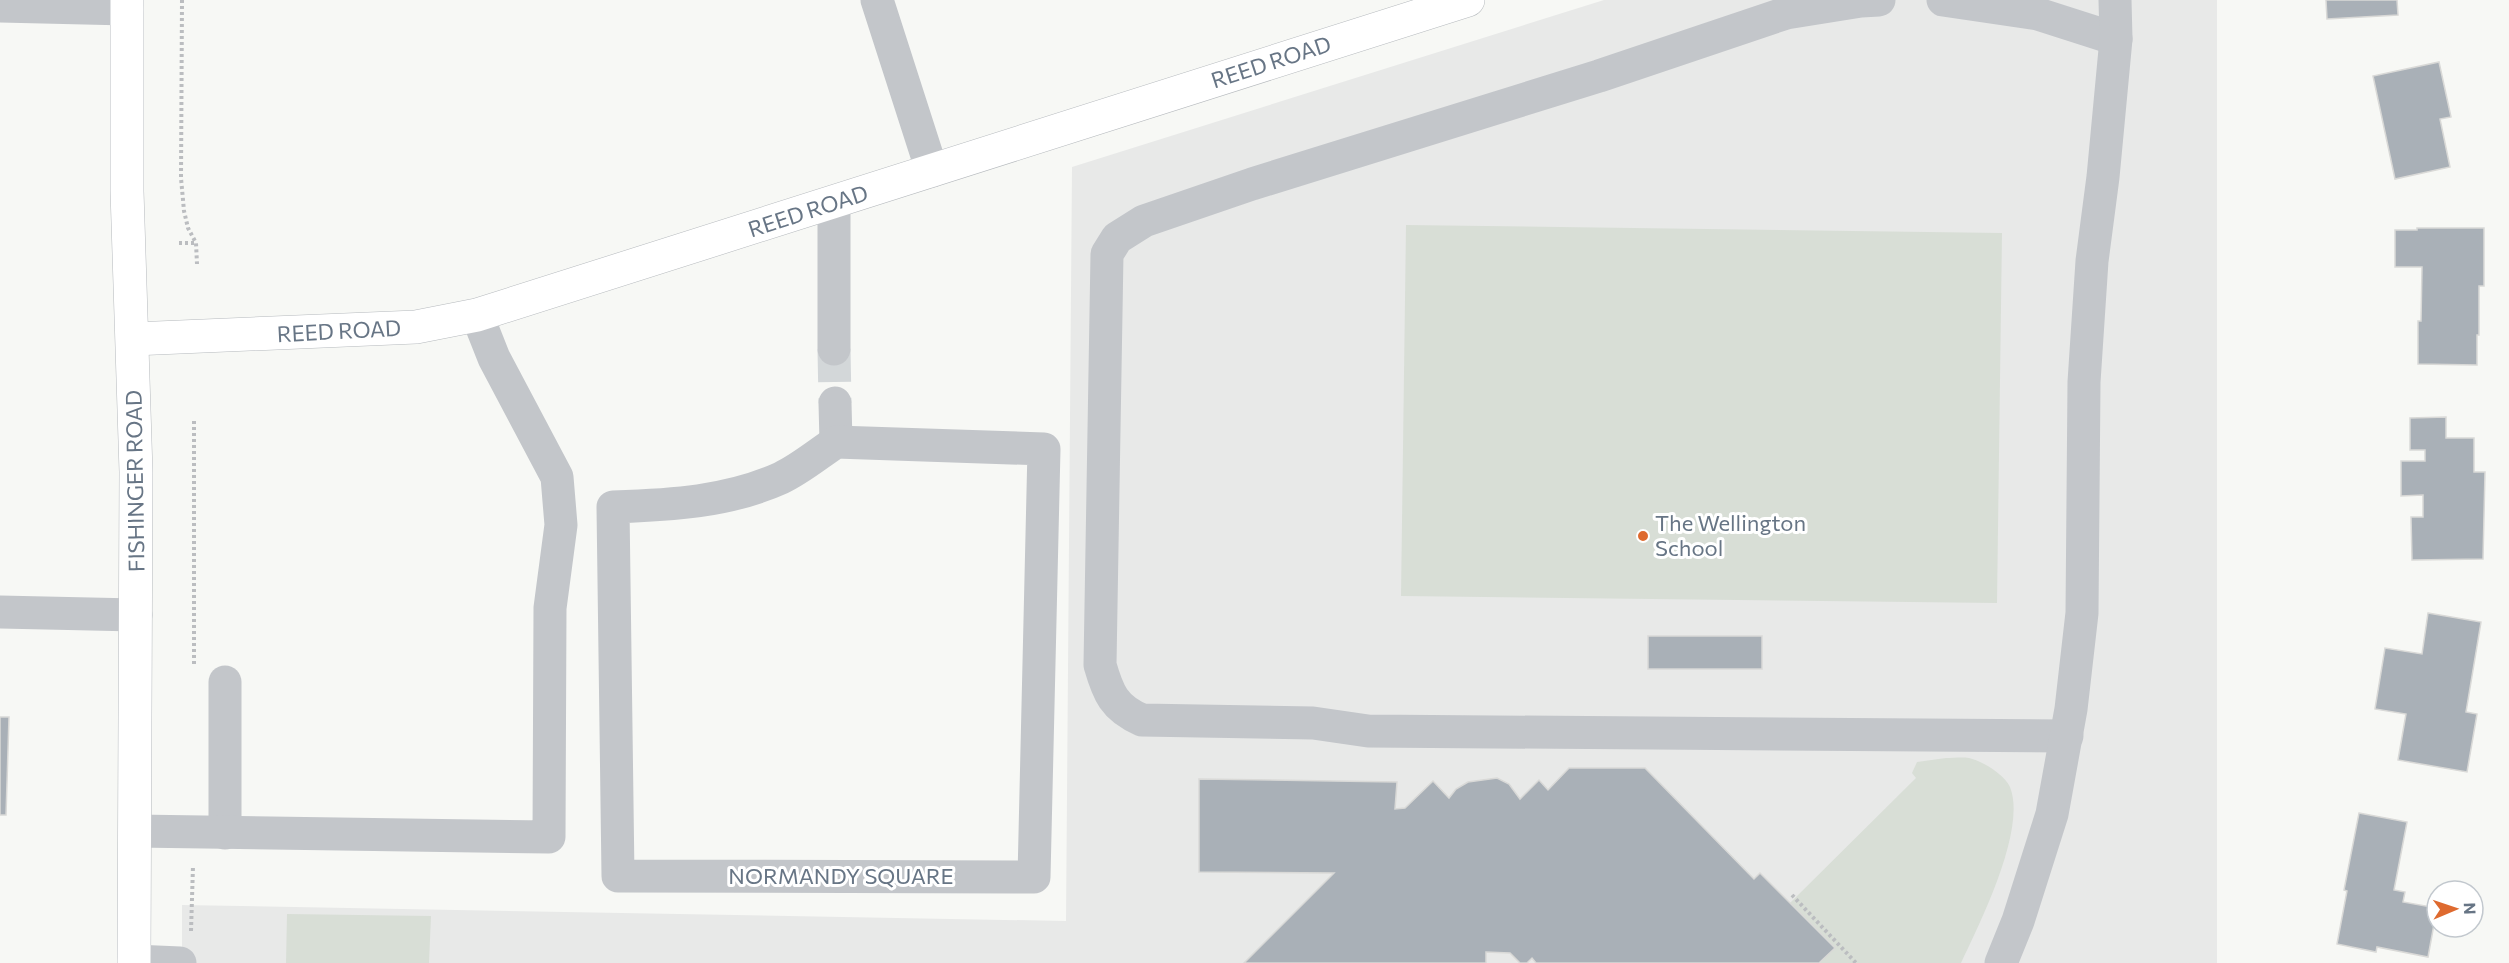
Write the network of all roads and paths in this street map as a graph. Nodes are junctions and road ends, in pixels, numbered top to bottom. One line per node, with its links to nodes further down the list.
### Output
1 (183, 0): 13 (path)
2 (877, 0): 10 (street)
3 (1468, 0): 10 (main road, REED ROAD)
4 (1879, 0): 23 (street)
5 (1943, 0): 9 (street)
6 (2115, 0): 9 (street)
7 (127, 5): 8 (street); 16 (main road, FISHINGER ROAD)
8 (0, 6)
9 (2116, 39): 23 (street)
10 (932, 171): 11 (main road, REED ROAD)
11 (834, 203): 15 (main road, REED ROAD); 17 (street)
12 (179, 243): 13 (path)
13 (196, 243): 14 (path)
14 (196, 264)
15 (477, 315): 16 (main road, REED ROAD); 25 (street)
16 (133, 339): 21 (main road, FISHINGER ROAD)
17 (834, 349)
18 (835, 403): 19 (street)
19 (836, 442): 19 (street, NORMANDY SQUARE)
20 (0, 612): 21 (street)
21 (136, 615): 24 (main road, FISHINGER ROAD)
22 (225, 682): 25 (street)
23 (2067, 736): 30 (street)
24 (135, 831): 25 (street); 27 (main road, FISHINGER ROAD)
25 (225, 833)
26 (1792, 895): 29 (path)
27 (134, 962): 28 (street)
28 (180, 963)
29 (1856, 963)
30 (2001, 963)

